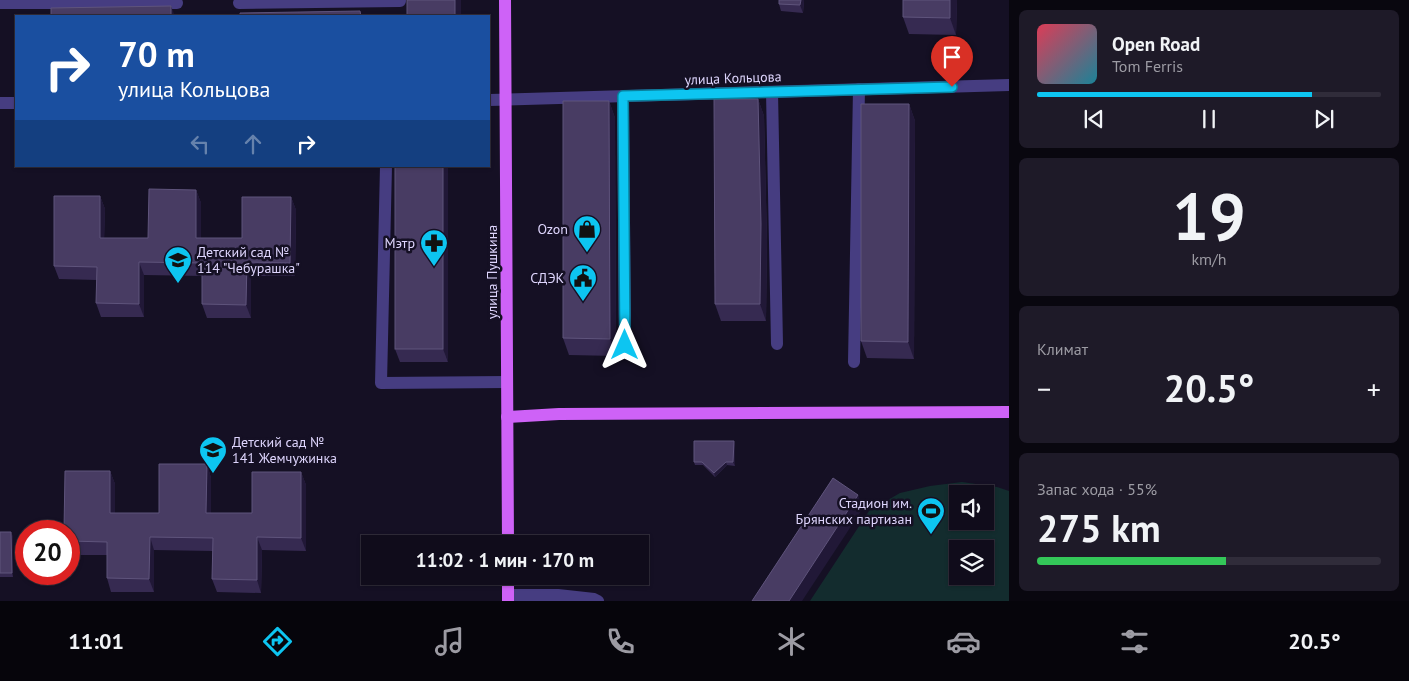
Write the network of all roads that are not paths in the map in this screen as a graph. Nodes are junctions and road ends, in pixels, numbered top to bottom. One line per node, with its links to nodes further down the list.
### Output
1 (506, 0): 11 (main road, улица Пушкина)
2 (400, 1): 5 (street)
3 (0, 3): 4 (street)
4 (177, 3)
5 (239, 3)
6 (1009, 85): 7 (street, улица Кольцова)
7 (859, 89): 8 (street, улица Кольцова); 17 (street)
8 (772, 92): 9 (street, улица Кольцова); 15 (street)
9 (623, 96): 11 (street, улица Кольцова); 16 (street)
10 (490, 100): 11 (street, улица Кольцова)
11 (506, 100): 18 (main road, улица Пушкина)
12 (0, 103): 13 (street)
13 (15, 103)
14 (386, 167): 18 (street)
15 (778, 344)
16 (625, 345)
17 (854, 362)
18 (507, 382): 20 (main road, улица Пушкина)
19 (1009, 412): 20 (main road)
20 (507, 417): 21 (main road, улица Пушкина)
21 (508, 535)
22 (508, 585): 23 (main road)
23 (508, 598): 24 (street)
24 (598, 601)

